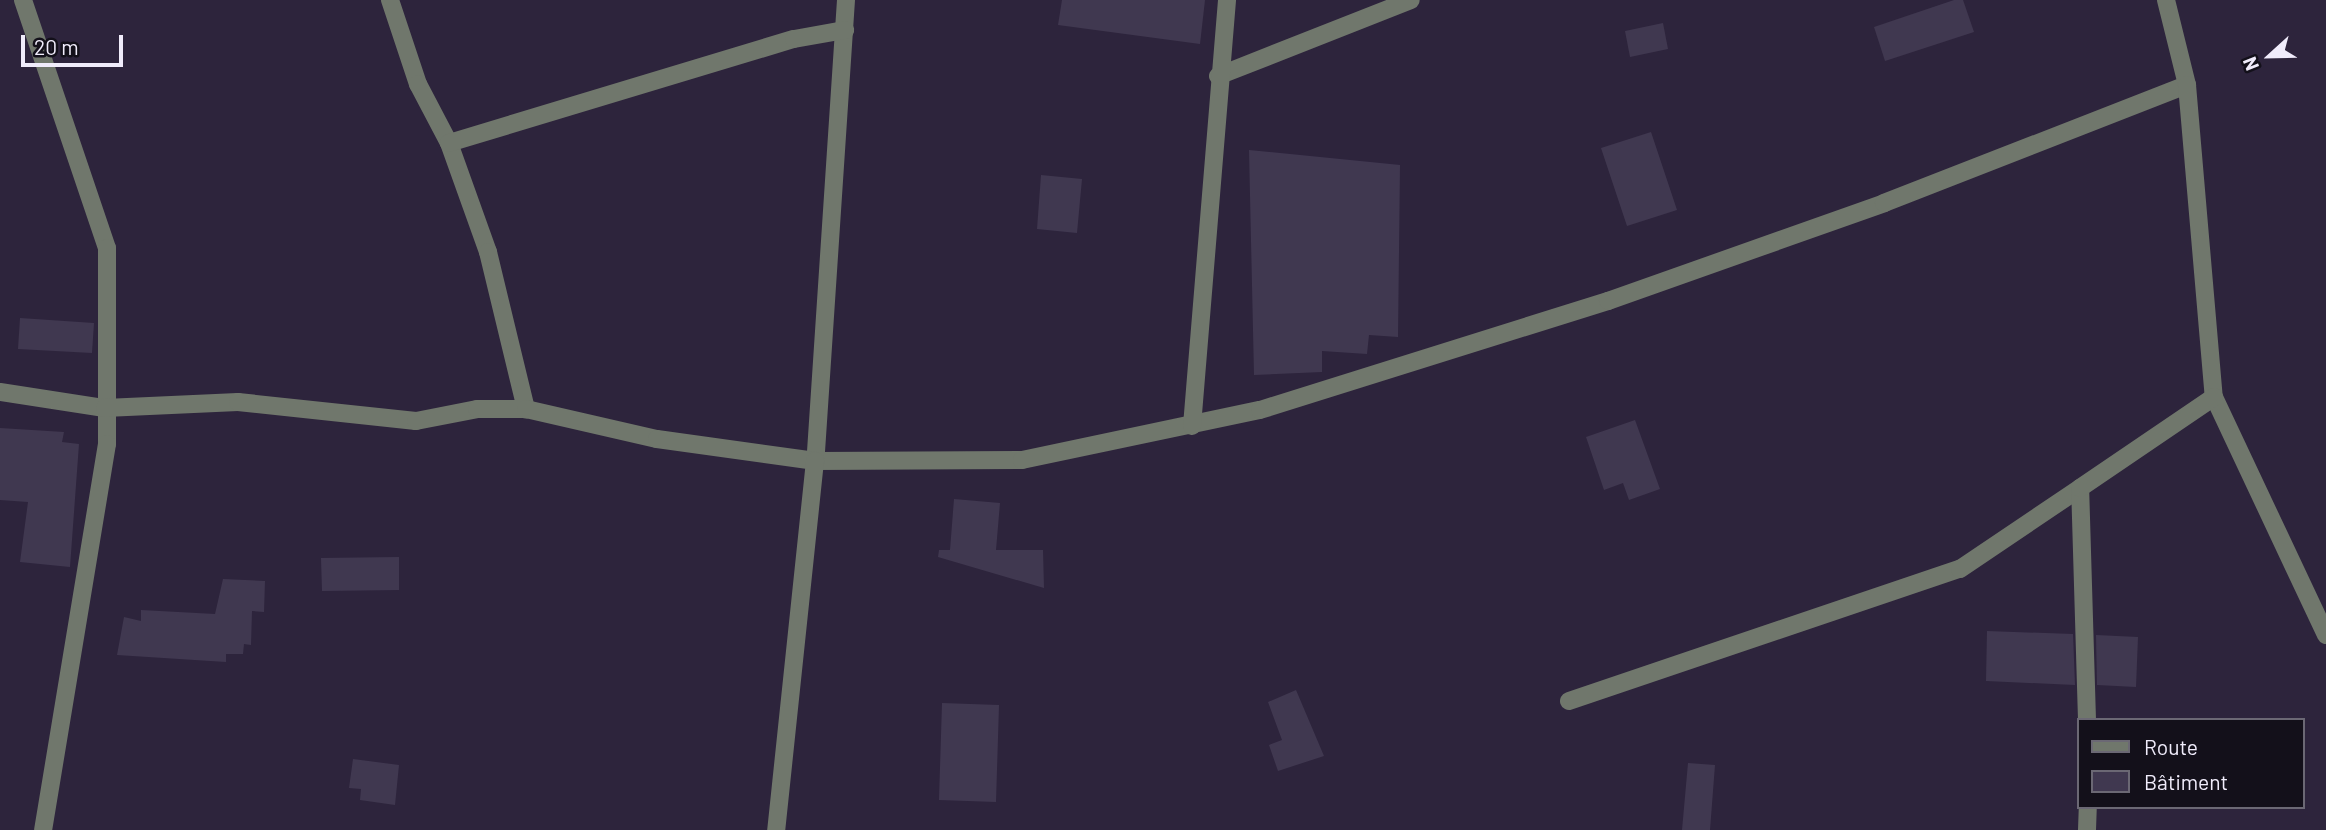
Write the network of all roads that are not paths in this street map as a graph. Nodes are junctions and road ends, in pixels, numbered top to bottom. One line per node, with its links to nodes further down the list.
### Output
1 (23, 0): 13 (street)
2 (390, 0): 10 (street)
3 (846, 0): 7 (street)
4 (1227, 0): 8 (street)
5 (1411, 0): 8 (street)
6 (2166, 0): 9 (street)
7 (845, 30): 10 (street); 16 (street)
8 (1218, 76): 15 (street)
9 (2187, 85): 12 (street); 15 (street)
10 (449, 143): 14 (street)
11 (0, 392): 13 (street)
12 (2214, 397): 17 (street); 18 (street)
13 (105, 408): 14 (street); 22 (street)
14 (526, 409): 16 (street)
15 (1192, 426): 16 (street)
16 (815, 461): 23 (street)
17 (2080, 488): 19 (street); 20 (street)
18 (2326, 635)
19 (1569, 701)
20 (2087, 718)
21 (2088, 809): 24 (street)
22 (43, 830)
23 (776, 830)
24 (2087, 830)

